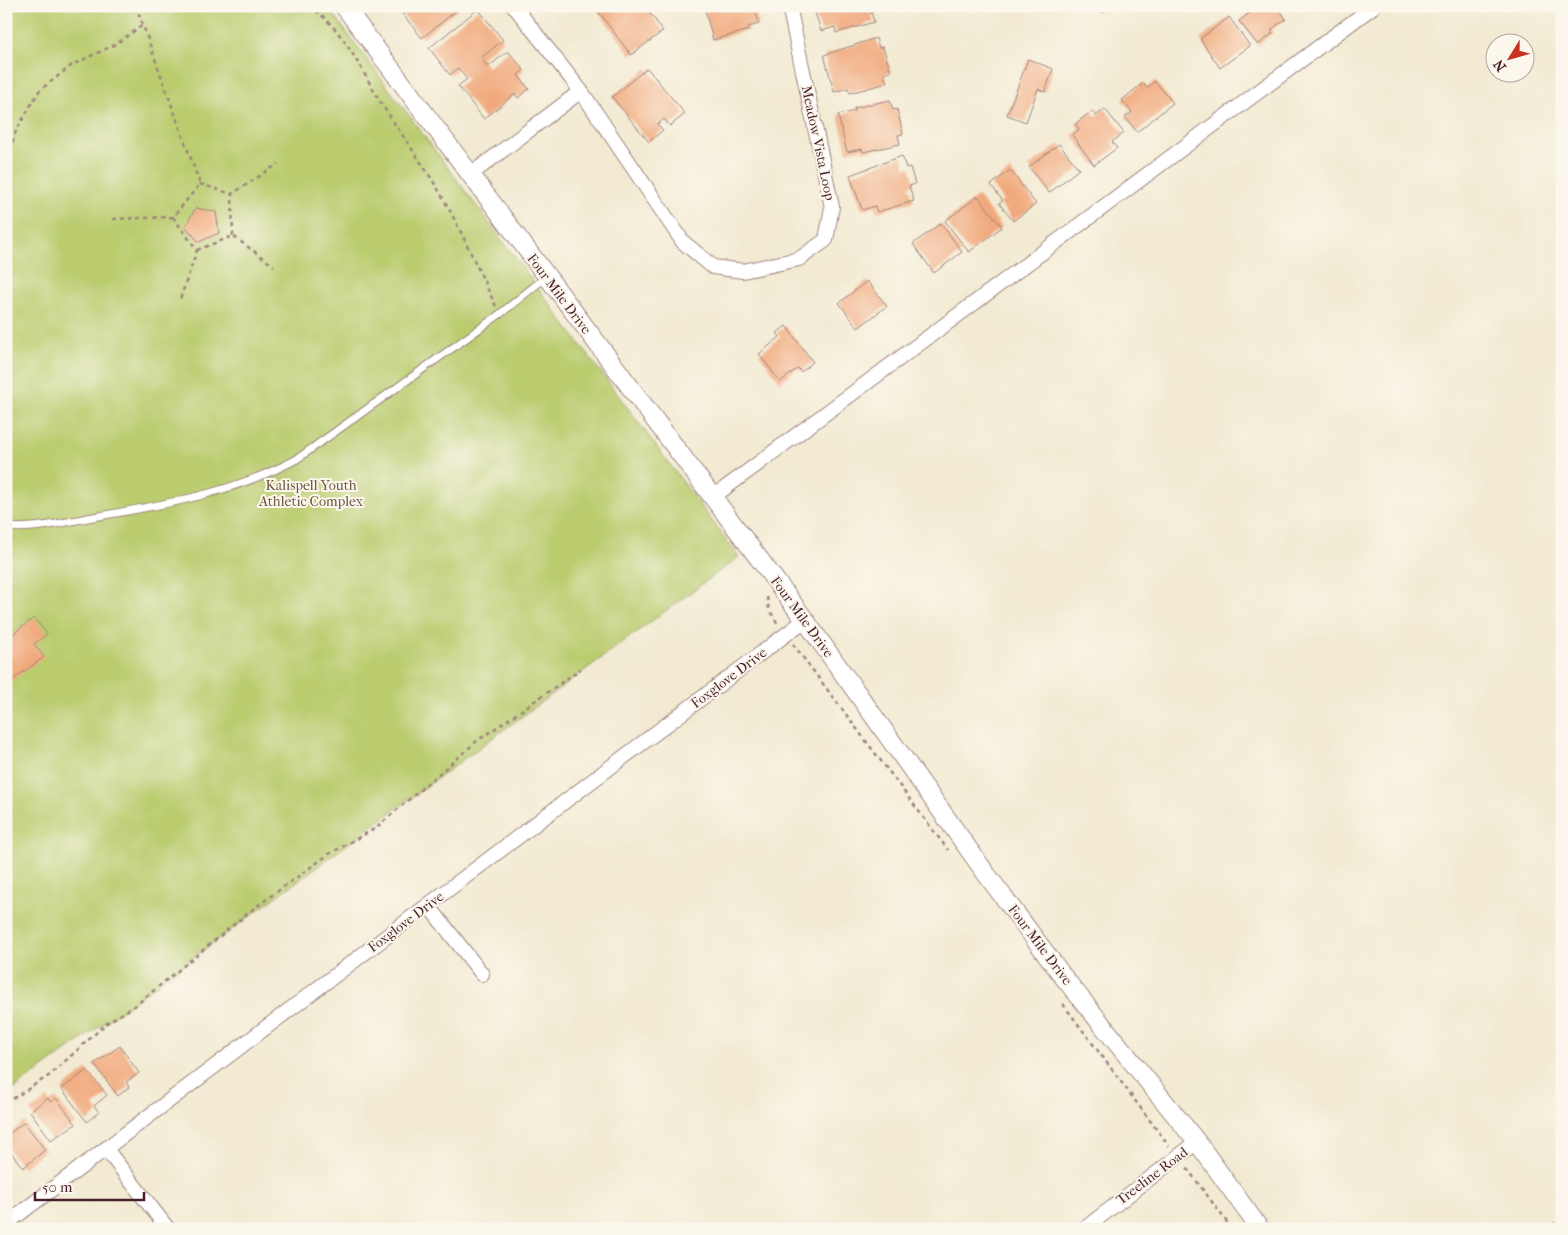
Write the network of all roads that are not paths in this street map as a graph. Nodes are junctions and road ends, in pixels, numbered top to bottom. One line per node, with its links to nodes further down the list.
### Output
1 (344, 6): 6 (street, Four Mile Drive)
2 (514, 6): 5 (street, Meadow Vista Loop)
3 (789, 6): 5 (street, Meadow Vista Loop)
4 (1374, 6): 8 (street)
5 (581, 91): 6 (street)
6 (470, 175): 7 (street, Four Mile Drive)
7 (546, 277): 8 (street, Four Mile Drive); 9 (lane)
8 (713, 497): 10 (street, Four Mile Drive)
9 (6, 527)
10 (806, 620): 11 (street, Foxglove Drive); 13 (street, Four Mile Drive)
11 (428, 905): 12 (street); 14 (street, Foxglove Drive)
12 (482, 974)
13 (1197, 1142): 17 (street, Treeline Road); 18 (street, Four Mile Drive)
14 (106, 1149): 15 (street, Foxglove Drive); 16 (street)
15 (6, 1224)
16 (168, 1229)
17 (1084, 1229)
18 (1260, 1229)

